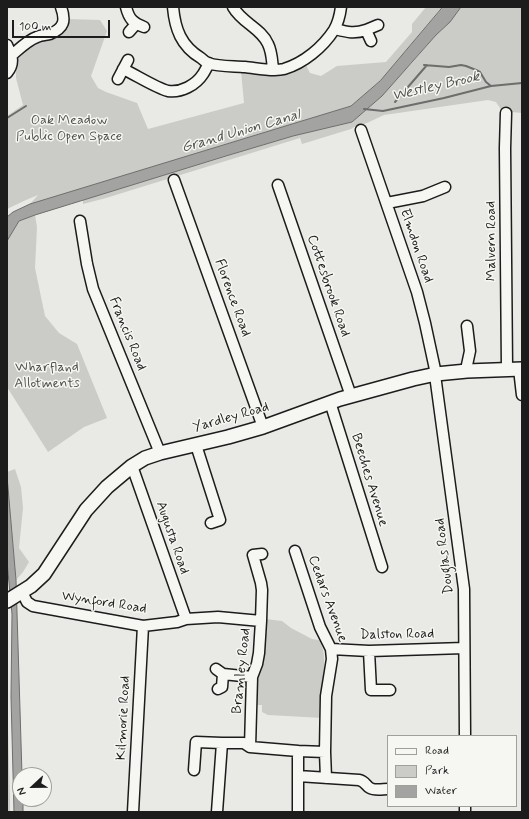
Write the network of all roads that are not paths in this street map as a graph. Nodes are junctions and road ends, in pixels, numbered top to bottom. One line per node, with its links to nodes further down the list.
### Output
1 (61, 7): 12 (street)
2 (126, 7): 9 (street)
3 (173, 7): 14 (street)
4 (233, 7): 16 (street)
5 (341, 7): 7 (street)
6 (378, 24): 8 (street)
7 (335, 29): 8 (street); 16 (street)
8 (366, 30): 10 (street)
9 (129, 32)
10 (371, 41)
11 (7, 45): 12 (street)
12 (12, 55): 17 (street)
13 (128, 60): 15 (street)
14 (209, 63): 15 (street); 16 (street)
15 (123, 69): 18 (street)
16 (272, 70)
17 (7, 74)
18 (118, 80)
19 (506, 113): 27 (street, Malvern Road)
20 (361, 130): 24 (street, Elmdon Road)
21 (174, 180): 33 (street, Florence Road)
22 (278, 185): 31 (street, Cottesbrook Road)
23 (445, 187): 24 (street)
24 (387, 203): 29 (street, Elmdon Road)
25 (80, 221): 35 (street, Francis Road)
26 (467, 326): 28 (street)
27 (516, 369): 28 (main road, Yardley Road); 30 (street, Malvern Road)
28 (468, 371): 29 (main road, Yardley Road)
29 (436, 374): 31 (main road, Yardley Road); 46 (street, Douglas Road)
30 (522, 395)
31 (351, 396): 32 (main road, Yardley Road)
32 (330, 402): 33 (main road, Yardley Road); 40 (street, Beeches Avenue)
33 (262, 427): 34 (main road, Yardley Road)
34 (196, 445): 35 (main road, Yardley Road); 37 (street)
35 (160, 453): 36 (main road, Yardley Road)
36 (132, 466): 41 (main road, Yardley Road); 43 (street, Augusta Road)
37 (211, 522)
38 (295, 551): 47 (street, Cedars Avenue)
39 (253, 553): 44 (street, Bramley Road)
40 (382, 567)
41 (21, 593): 42 (main road, Yardley Road); 45 (street, Wynford Road)
42 (7, 601)
43 (186, 619): 44 (street, Wynford Road); 45 (street, Wynford Road)
44 (261, 621): 49 (street, Bramley Road)
45 (143, 626): 62 (street, Kilmorie Road)
46 (464, 648): 48 (street, Dalston Road); 52 (street, Douglas Road)
47 (331, 649): 48 (street, Dalston Road); 56 (street, Cedars Avenue)
48 (369, 650): 51 (street)
49 (252, 677): 50 (street); 54 (street, Bramley Road)
50 (218, 689)
51 (390, 690)
52 (465, 735)
53 (222, 743): 54 (street); 57 (street); 61 (street)
54 (250, 748): 55 (street)
55 (298, 750): 56 (street); 58 (street)
56 (325, 752): 59 (street, Cedars Avenue)
57 (194, 770)
58 (298, 776): 59 (street); 63 (street)
59 (326, 778): 60 (street)
60 (387, 789)
61 (215, 810)
62 (133, 812)
63 (298, 812)

